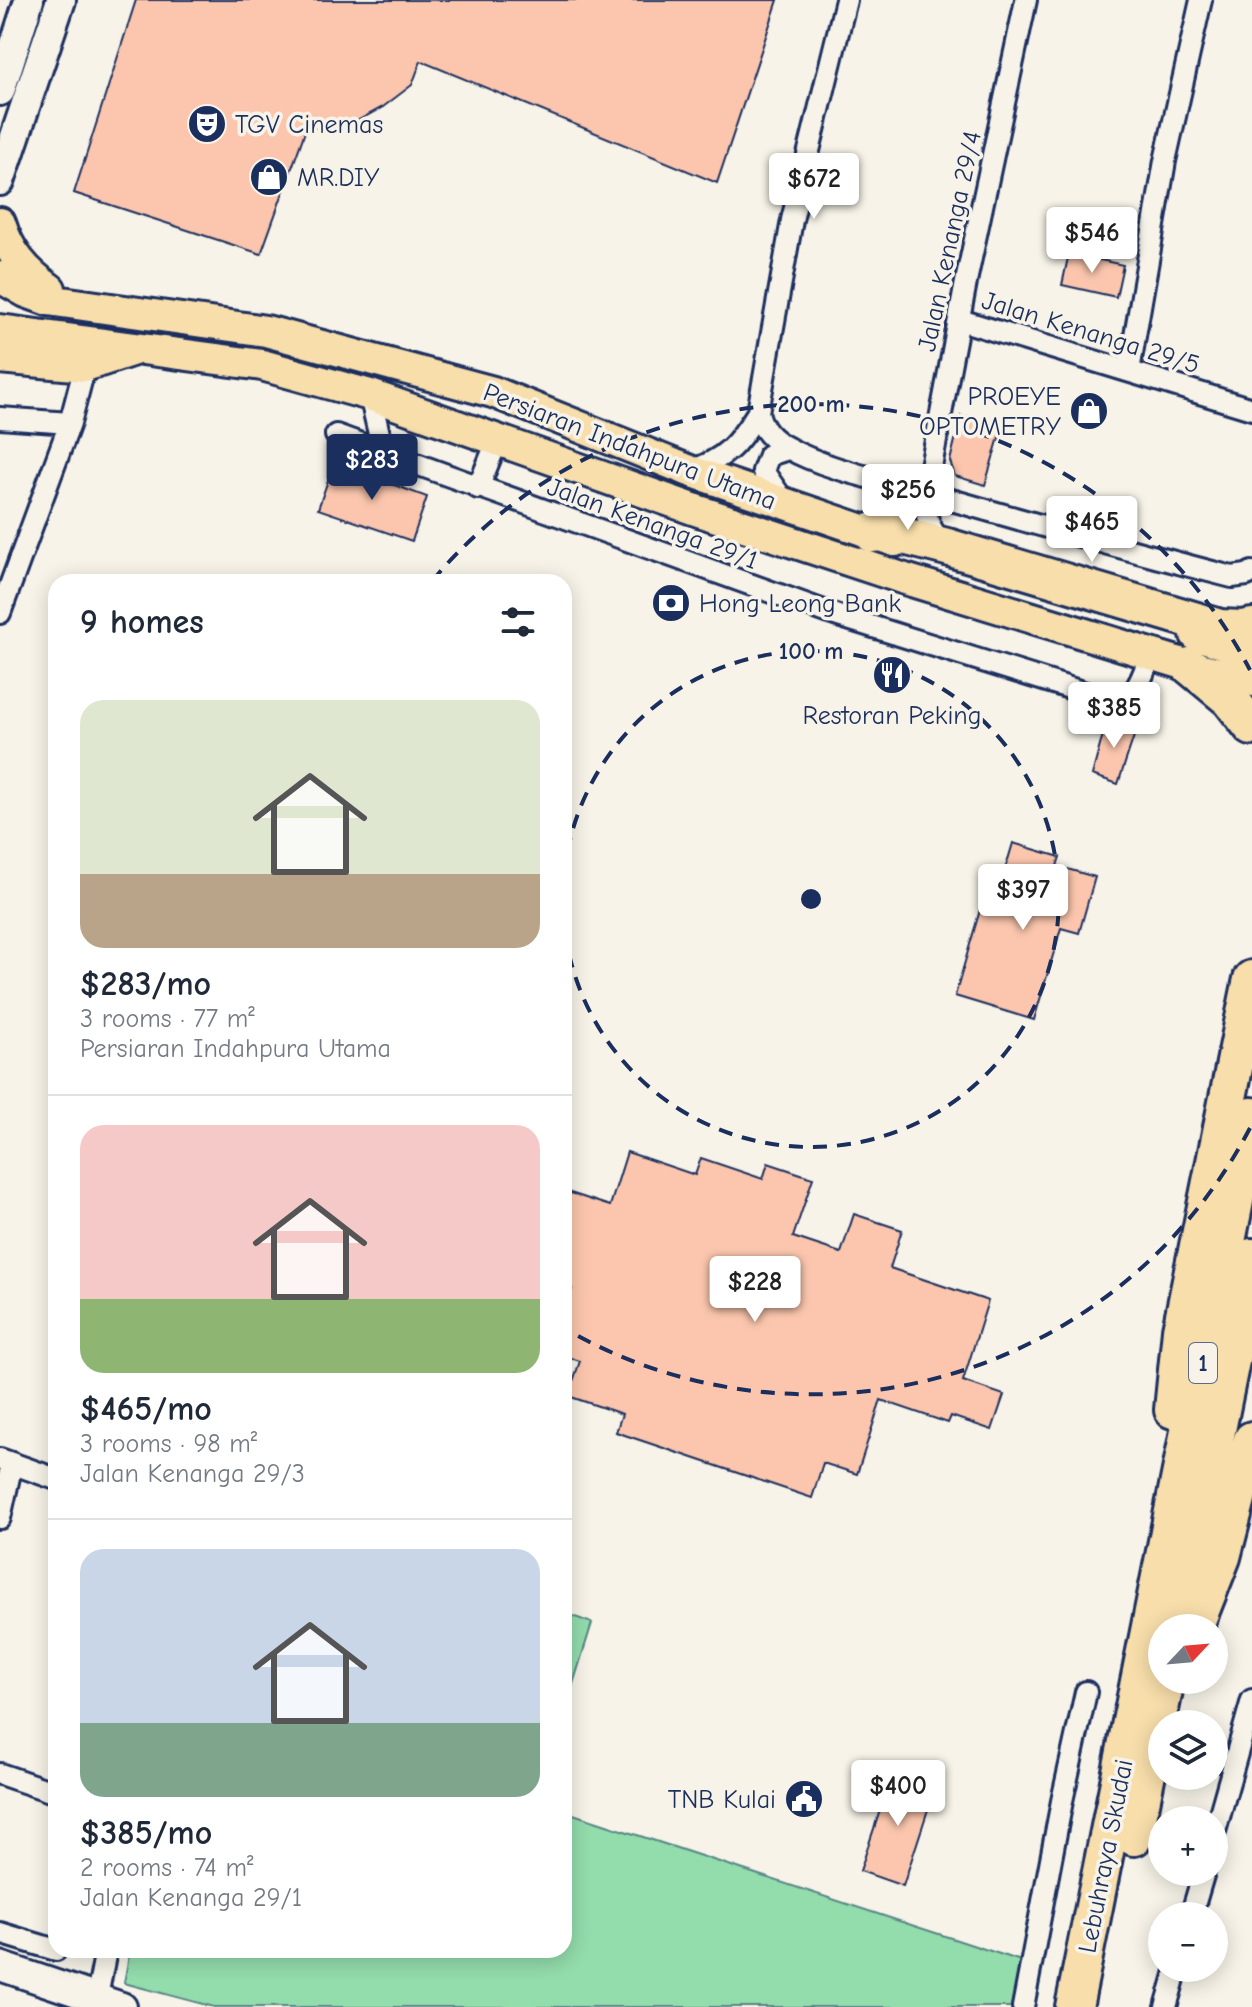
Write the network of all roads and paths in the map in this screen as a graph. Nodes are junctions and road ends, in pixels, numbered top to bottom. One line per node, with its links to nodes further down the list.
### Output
1 (29, 0): 6 (street)
2 (61, 0): 7 (street)
3 (846, 0): 20 (street)
4 (1026, 0): 12 (street, Jalan Kenanga 29/4)
5 (1201, 0): 17 (street)
6 (0, 91)
7 (0, 181)
8 (0, 223): 10 (main road)
9 (0, 279): 10 (main road, Persiaran Indahpura Utama); 11 (main road)
10 (69, 303): 27 (main road, Persiaran Indahpura Utama)
11 (0, 310)
12 (960, 320): 17 (street, Jalan Kenanga 29/5); 29 (street, Jalan Kenanga 29/4)
13 (0, 330): 14 (main road, Persiaran Indahpura Utama)
14 (139, 348): 16 (main road); 18 (main road, Persiaran Indahpura Utama)
15 (0, 358): 16 (main road)
16 (85, 366): 22 (street)
17 (1129, 371): 19 (street, Jalan Kenanga 29/5)
18 (370, 395): 24 (main road, Persiaran Indahpura Utama); 26 (street)
19 (1252, 409)
20 (758, 412): 25 (street); 27 (street)
21 (0, 418): 22 (street)
22 (70, 423): 34 (street)
23 (336, 435): 26 (street, Jalan Kenanga 29/1)
24 (498, 439): 28 (street); 38 (main road, Persiaran Indahpura Utama)
25 (788, 449): 29 (street); 30 (street)
26 (383, 451): 28 (street, Jalan Kenanga 29/1)
27 (690, 471): 30 (main road, Persiaran Indahpura Utama)
28 (478, 488): 38 (street, Jalan Kenanga 29/1)
29 (919, 491): 31 (street); 32 (street); 33 (street)
30 (788, 506): 31 (main road, Persiaran Indahpura Utama)
31 (864, 532): 32 (highway); 37 (main road, Persiaran Indahpura Utama)
32 (947, 547): 36 (highway)
33 (1252, 572)
34 (6, 579): 35 (street)
35 (0, 613)
36 (1252, 627)
37 (1252, 652)
38 (1151, 653): 39 (main road, Persiaran Indahpura Utama)
39 (1190, 666): 40 (main road, Persiaran Indahpura Utama); 41 (highway)
40 (1252, 681)
41 (1252, 727)
42 (1252, 979): 49 (highway)
43 (1252, 1116): 50 (highway, 1)
44 (1252, 1257): 51 (highway, Lebuhraya Skudai / 1)
45 (1252, 1440): 52 (highway)
46 (6, 1461): 47 (street); 48 (street)
47 (48, 1476)
48 (0, 1518)
49 (1165, 1614)
50 (1166, 1614)
51 (1166, 1614)
52 (1200, 1614)
53 (1086, 1692): 68 (street)
54 (1148, 1692): 69 (highway, Lebuhraya Skudai / 1)
55 (1252, 1700): 59 (street)
56 (1148, 1769): 70 (highway, Lebuhraya Skudai)
57 (0, 1774): 58 (street)
58 (48, 1790)
59 (1222, 1806)
60 (0, 1933): 61 (street)
61 (48, 1948)
62 (106, 1958): 66 (street)
63 (0, 1966): 66 (street)
64 (1173, 1982): 71 (street)
65 (0, 1985): 67 (street)
66 (105, 2005)
67 (57, 2007)
68 (1023, 2007)
69 (1074, 2007)
70 (1100, 2007)
71 (1166, 2007)

